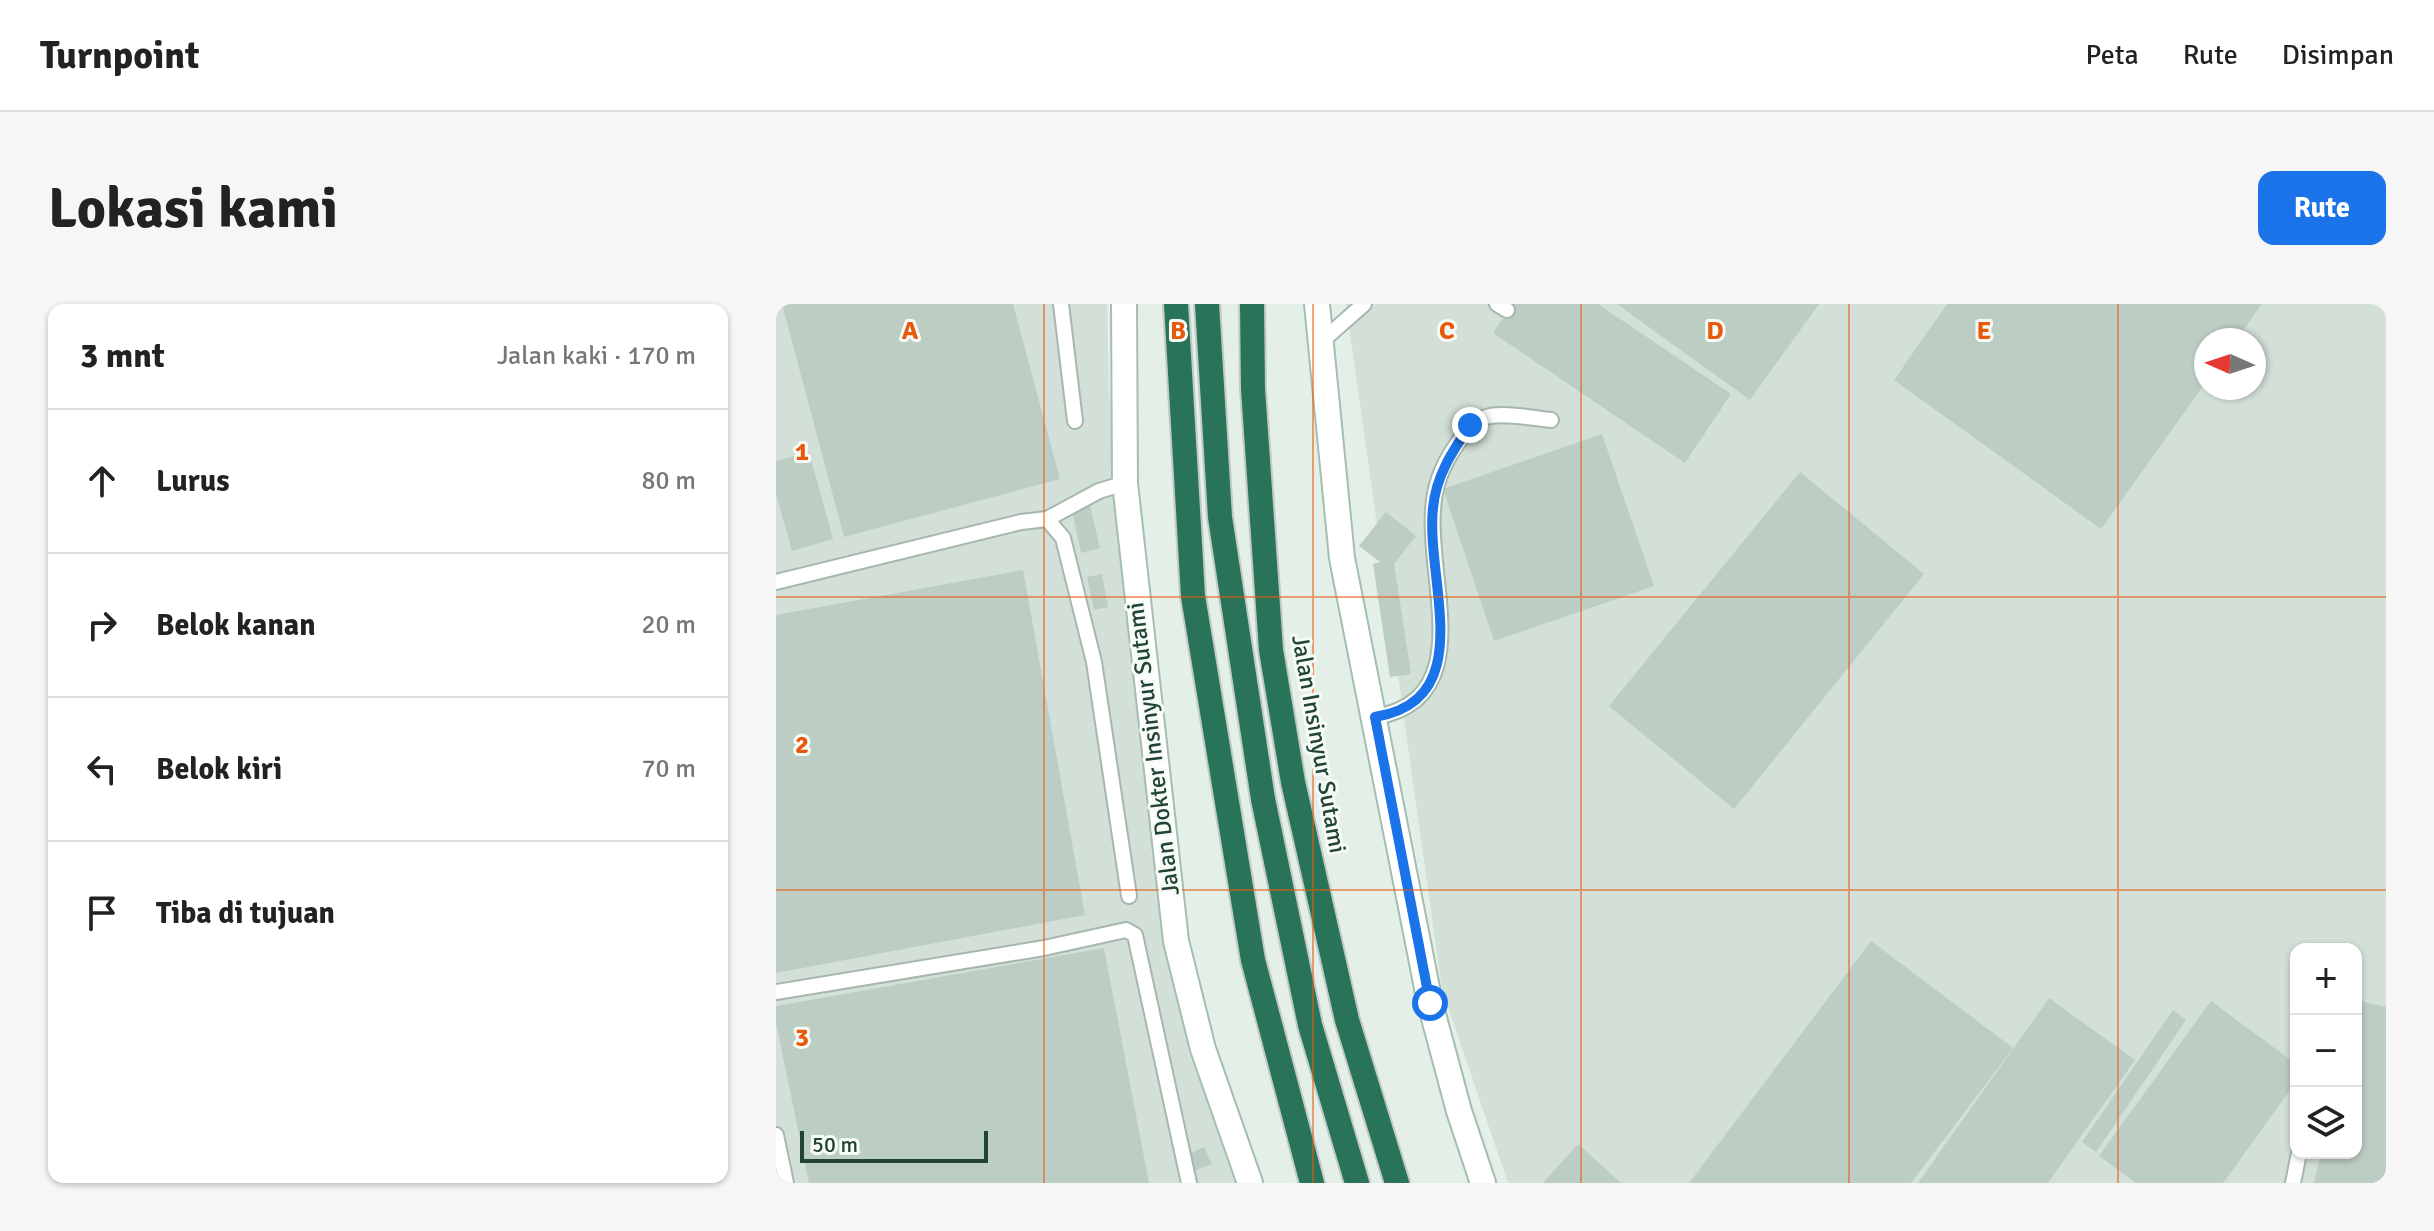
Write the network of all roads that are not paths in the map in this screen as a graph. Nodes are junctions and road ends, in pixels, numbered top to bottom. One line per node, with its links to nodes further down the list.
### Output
1 (1061, 304): 10 (lane)
2 (1124, 304): 11 (street, Jalan Dokter Insinyur Sutami)
3 (1176, 304): 22 (highway)
4 (1207, 304): 23 (highway)
5 (1252, 304): 24 (highway, Jalan Insinyur Sutami)
6 (1317, 304): 8 (street)
7 (1364, 304): 8 (lane)
8 (1321, 342): 14 (street)
9 (1551, 420): 14 (lane)
10 (1075, 421)
11 (1125, 483): 12 (lane); 21 (street, Jalan Dokter Insinyur Sutami)
12 (1047, 519): 13 (lane); 15 (lane)
13 (776, 582)
14 (1375, 717): 25 (street)
15 (1129, 896)
16 (776, 992): 20 (lane)
17 (776, 1135): 19 (lane)
18 (2298, 1159): 26 (lane)
19 (786, 1183)
20 (1189, 1183)
21 (1250, 1183)
22 (1312, 1183)
23 (1357, 1183)
24 (1397, 1183)
25 (1483, 1183)
26 (2293, 1183)

